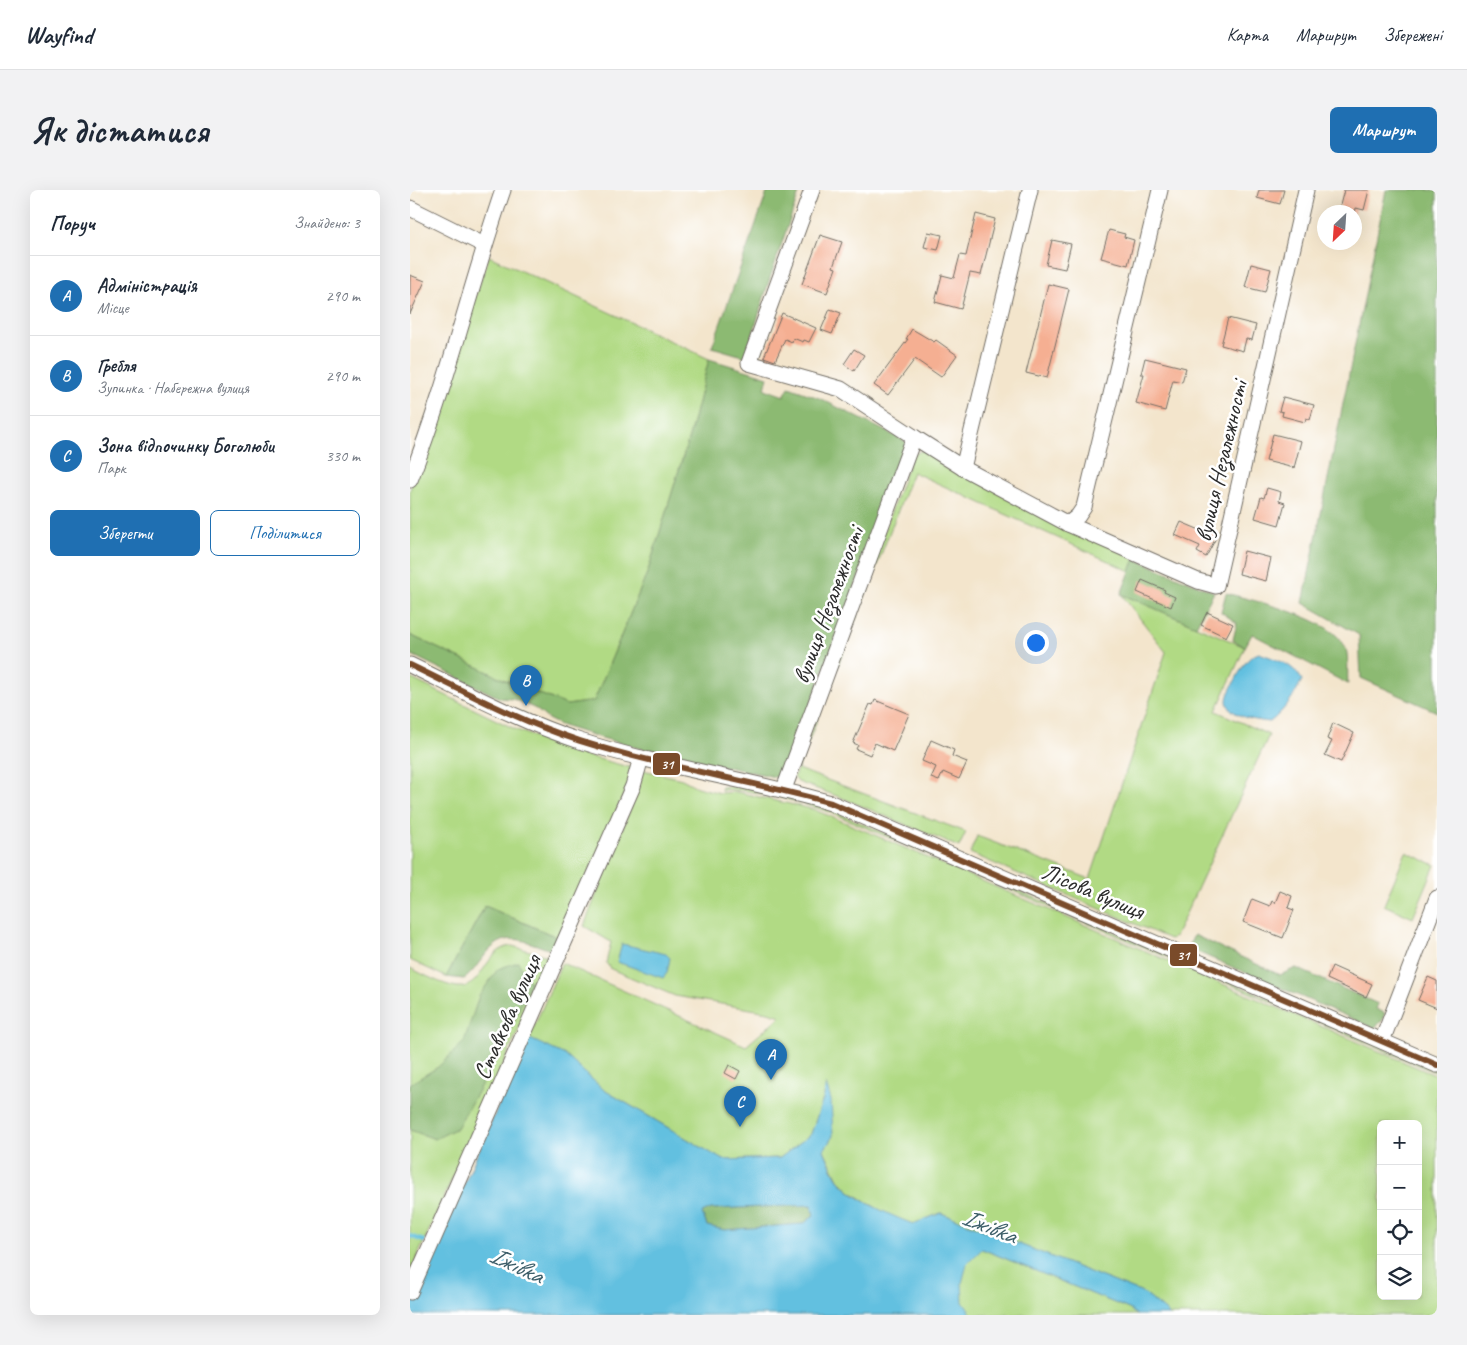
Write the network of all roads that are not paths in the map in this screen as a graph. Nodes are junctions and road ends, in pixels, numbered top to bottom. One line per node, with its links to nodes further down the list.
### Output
1 (503, 190): 7 (street)
2 (812, 190): 8 (street, вулиця Незалежності)
3 (1030, 190): 9 (street)
4 (1160, 190): 11 (street)
5 (1306, 190): 11 (street, вулиця Незалежності)
6 (410, 208): 7 (street)
7 (484, 245): 10 (street)
8 (914, 437): 9 (street, вулиця Незалежності); 14 (street, вулиця Незалежності)
9 (963, 468): 11 (street, вулиця Незалежності)
10 (410, 480)
11 (1068, 524)
12 (410, 665): 13 (street, Лісова вулиця)
13 (641, 758): 14 (street, Лісова вулиця); 18 (street, Ставкова вулиця)
14 (784, 789): 16 (street, Лісова вулиця)
15 (1437, 898): 16 (street)
16 (1382, 1041): 17 (street, Лісова вулиця)
17 (1437, 1065)
18 (410, 1292)

